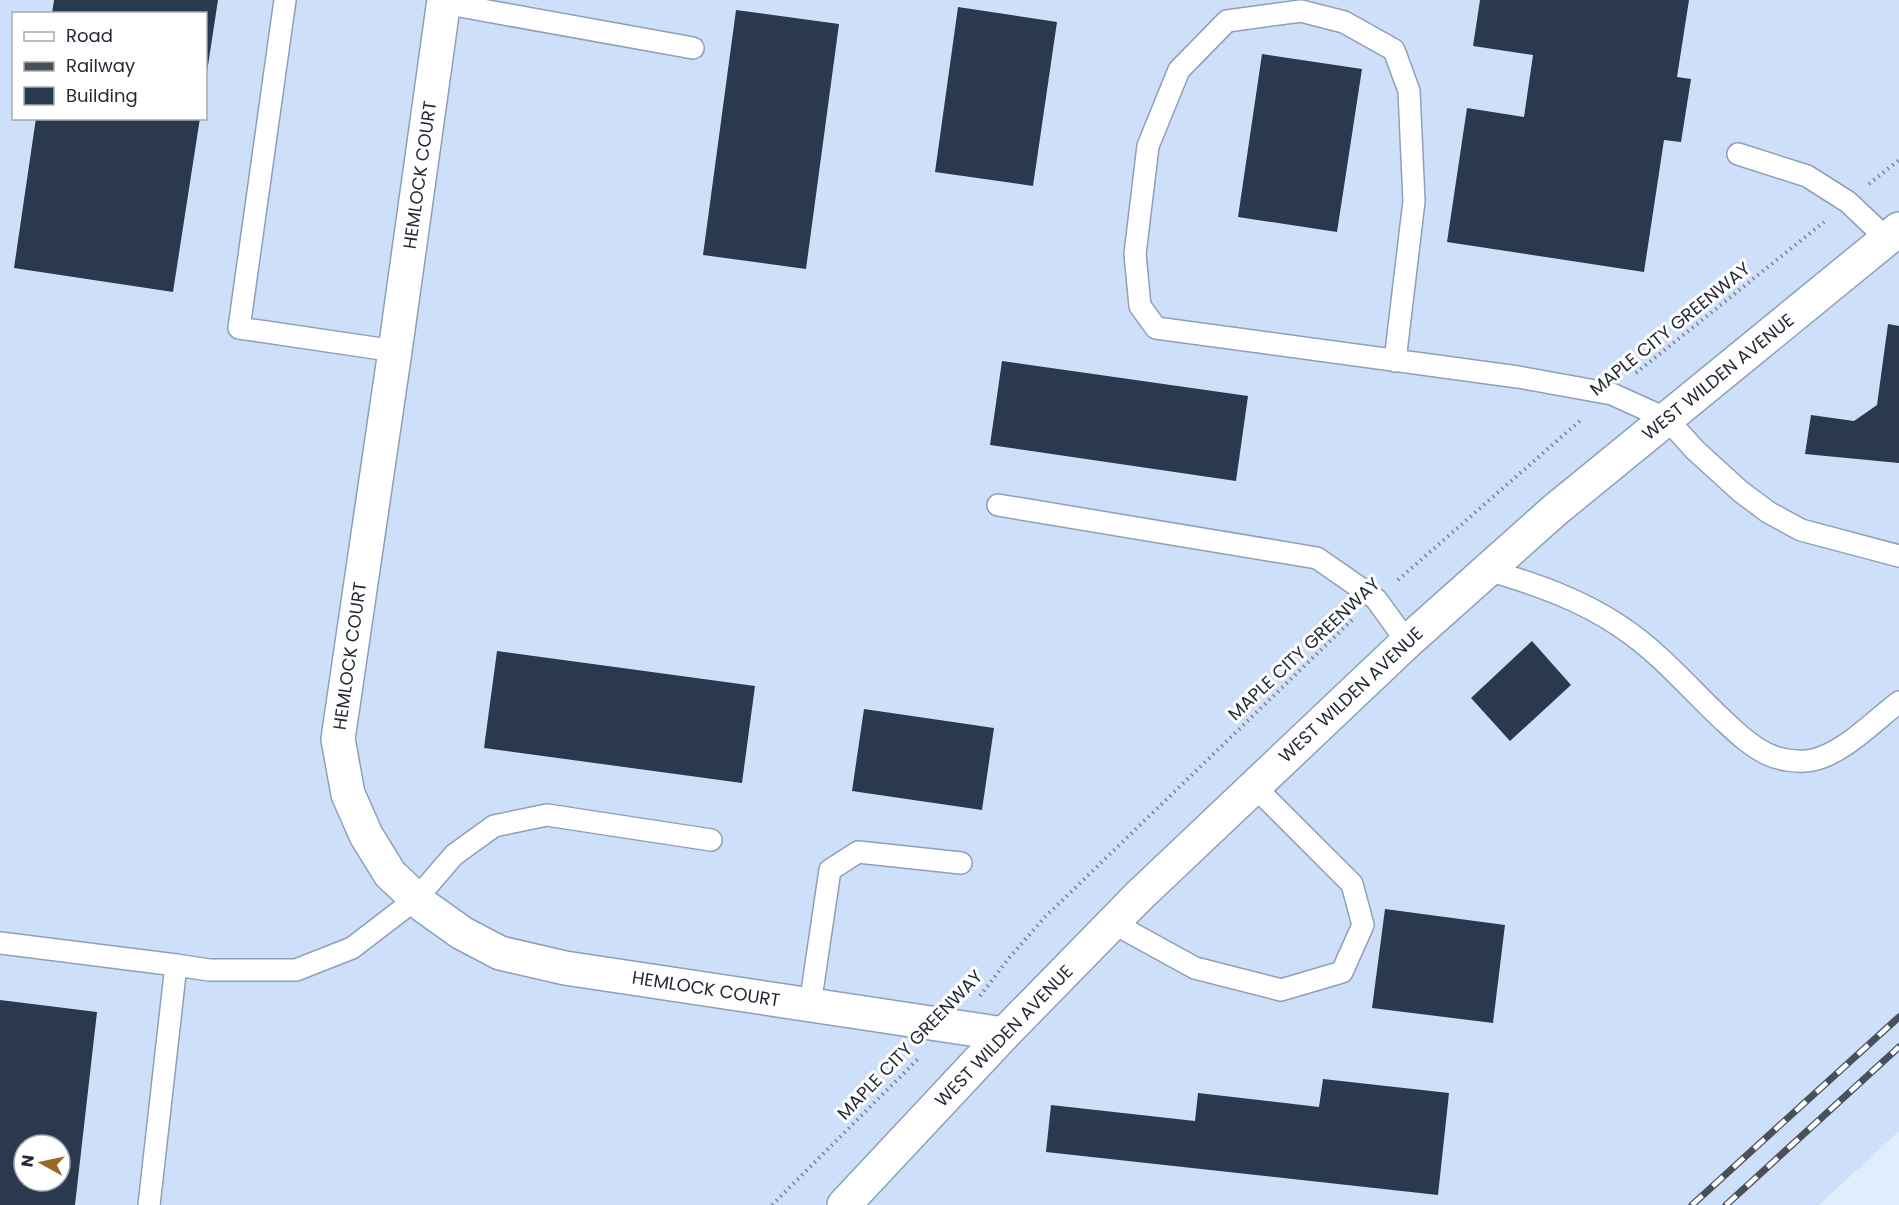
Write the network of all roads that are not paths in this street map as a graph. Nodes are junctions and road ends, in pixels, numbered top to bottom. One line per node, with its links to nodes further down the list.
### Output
1 (285, 0): 6 (lane)
2 (444, 2): 3 (lane); 6 (street, HEMLOCK COURT)
3 (693, 48)
4 (1738, 154): 5 (lane)
5 (1893, 234): 8 (street, WEST WILDEN AVENUE)
6 (395, 351): 17 (street, HEMLOCK COURT)
7 (1395, 361): 7 (lane); 8 (lane)
8 (1667, 419): 10 (lane); 11 (street, WEST WILDEN AVENUE)
9 (998, 505): 12 (lane)
10 (1899, 556)
11 (1488, 570): 12 (street, WEST WILDEN AVENUE); 13 (lane)
12 (1407, 642): 14 (street, WEST WILDEN AVENUE)
13 (1899, 702)
14 (1254, 786): 18 (street, WEST WILDEN AVENUE); 18 (lane)
15 (711, 840): 17 (lane)
16 (961, 862): 21 (lane)
17 (416, 899): 20 (lane); 21 (street, HEMLOCK COURT)
18 (1113, 923): 22 (street, WEST WILDEN AVENUE)
19 (0, 944): 20 (lane)
20 (176, 965): 23 (lane)
21 (810, 1005): 22 (street, HEMLOCK COURT)
22 (1004, 1035): 24 (street, WEST WILDEN AVENUE)
23 (149, 1205)
24 (844, 1205)

